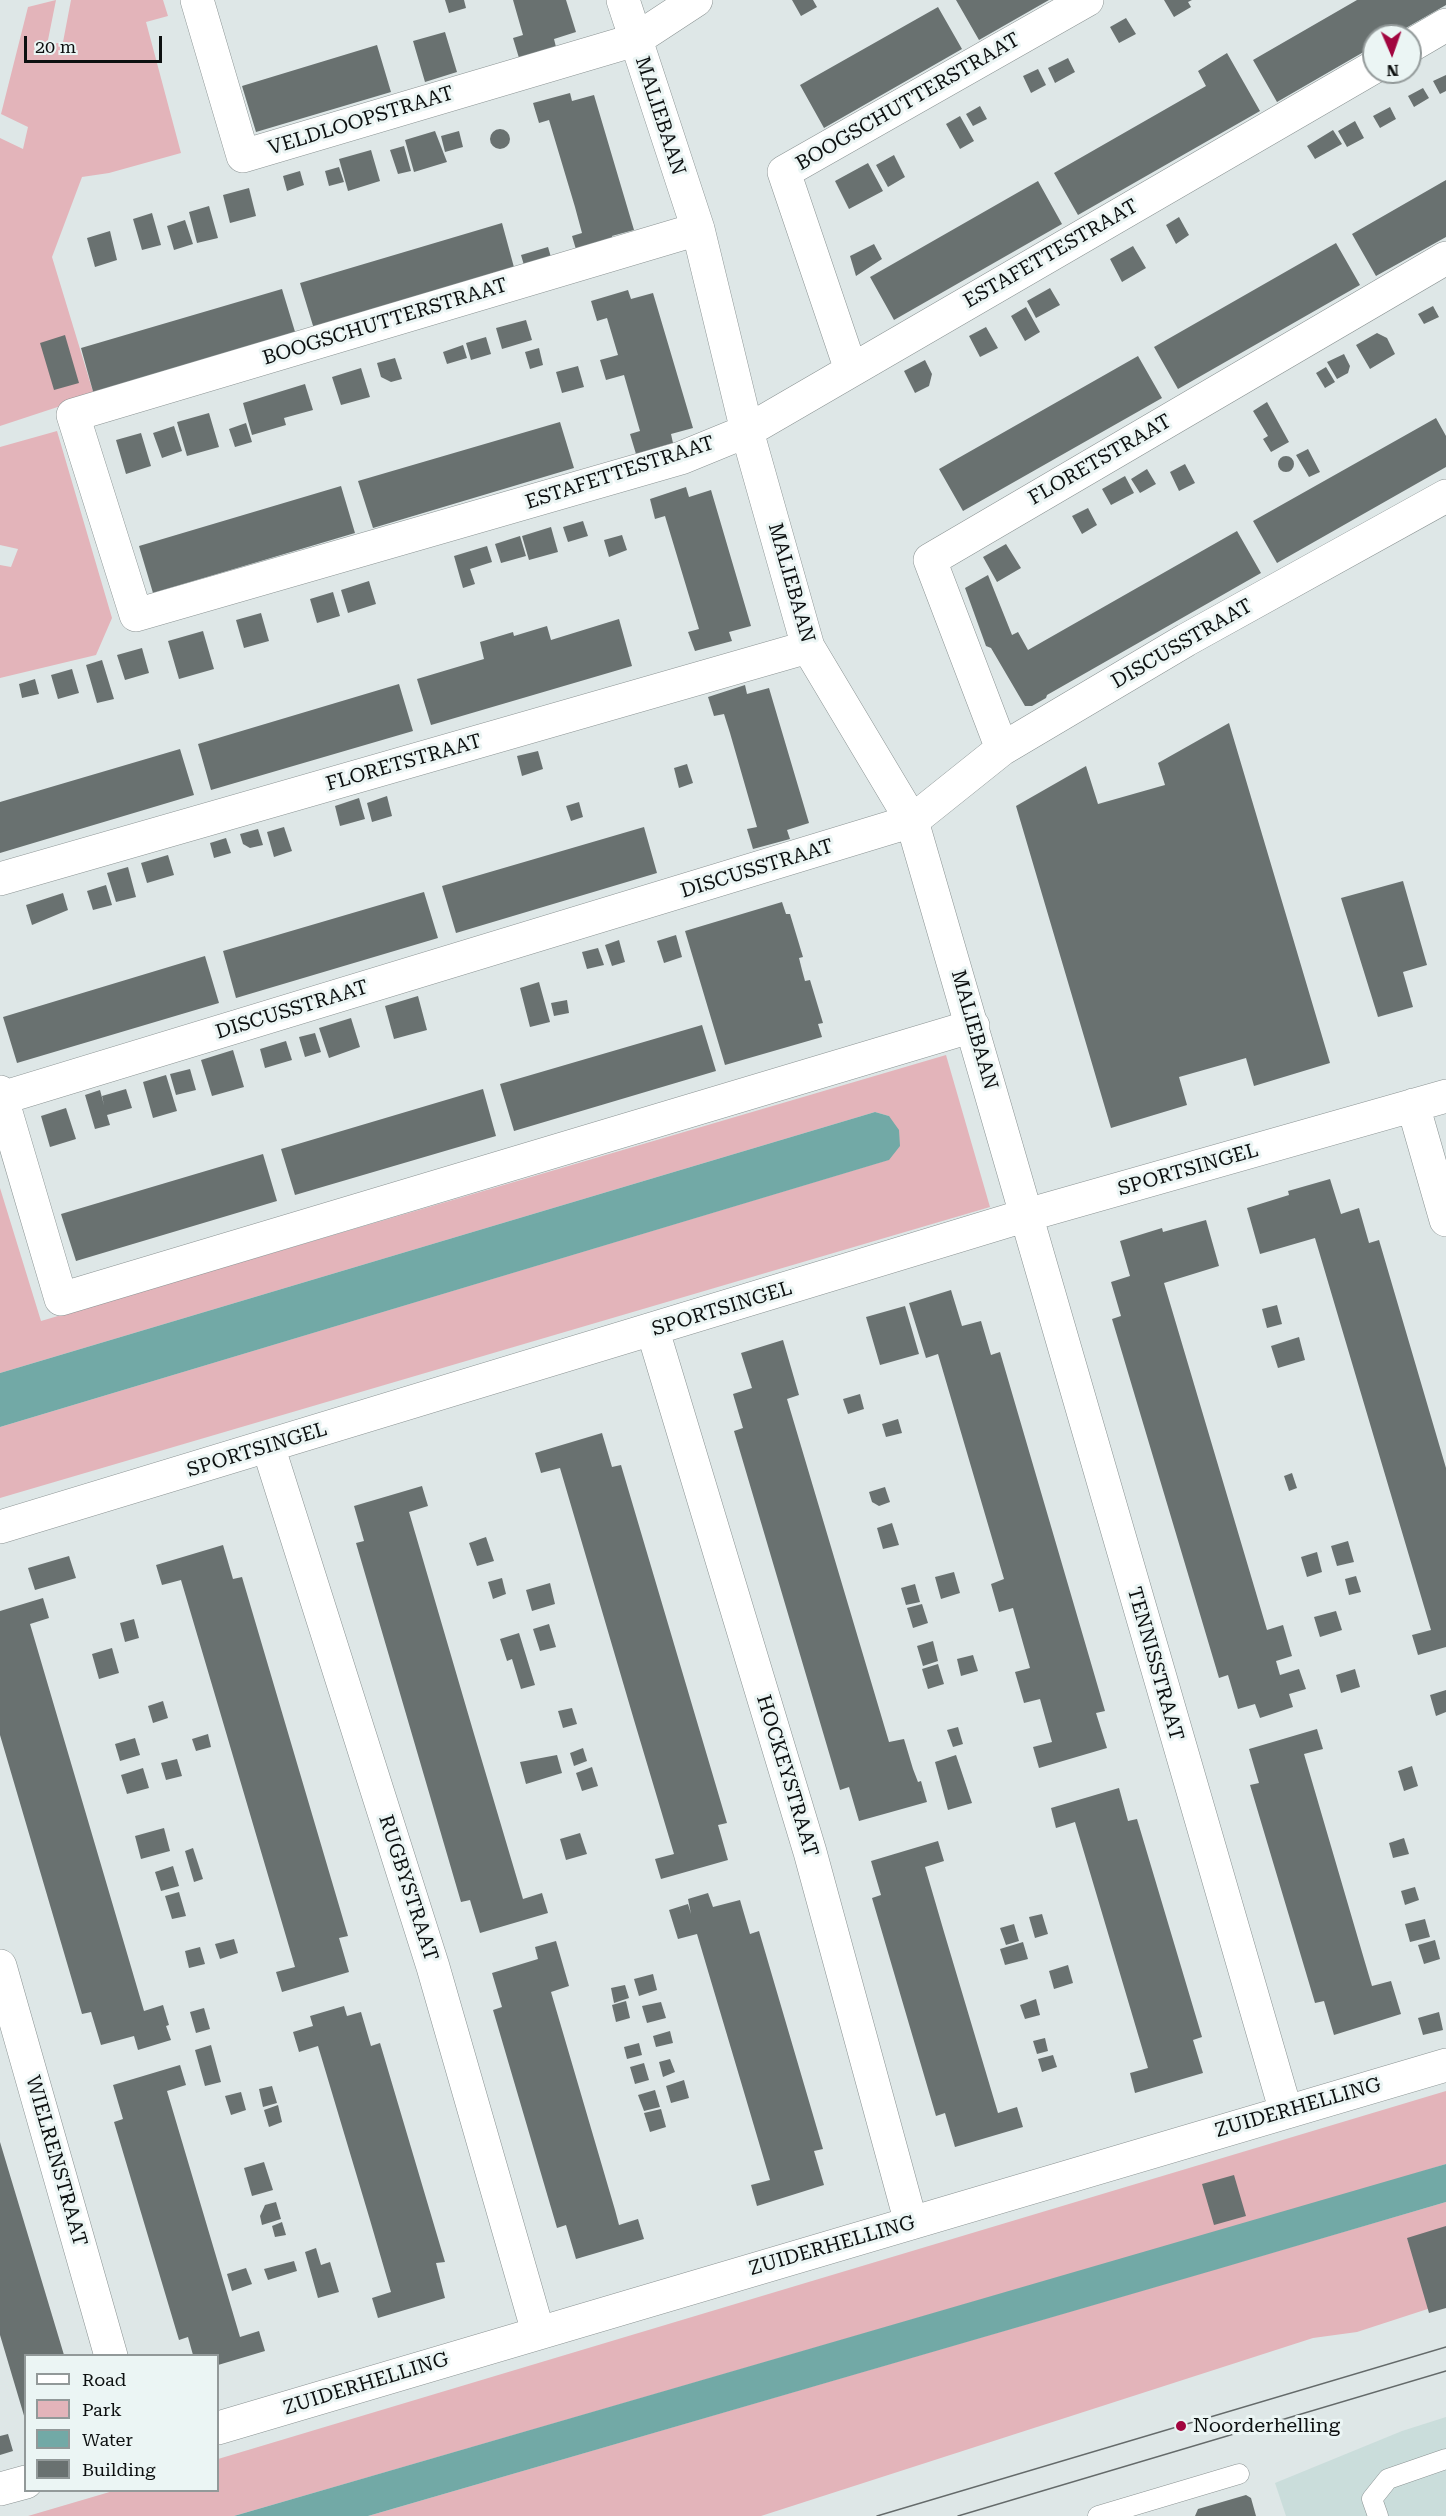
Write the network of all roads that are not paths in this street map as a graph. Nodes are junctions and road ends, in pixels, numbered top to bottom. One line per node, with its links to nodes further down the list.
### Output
1 (198, 0): 7 (street, VELDLOOPSTRAAT)
2 (623, 0): 7 (street, MALIEBAAN)
3 (696, 0): 7 (street)
4 (1087, 0): 11 (street, BOOGSCHUTTERSTRAAT)
5 (1446, 25): 6 (street)
6 (1422, 39)
7 (635, 40): 9 (street, MALIEBAAN)
8 (1362, 74): 11 (street, ESTAFETTESTRAAT)
9 (698, 230): 12 (street, BOOGSCHUTTERSTRAAT); 13 (street, MALIEBAAN)
10 (1446, 258): 16 (street, FLORETSTRAAT)
11 (851, 370): 13 (street, ESTAFETTESTRAAT)
12 (73, 415): 13 (street, ESTAFETTESTRAAT)
13 (747, 430): 15 (street, MALIEBAAN)
14 (1446, 496): 16 (street, DISCUSSTRAAT)
15 (808, 647): 17 (street, MALIEBAAN); 18 (street, FLORETSTRAAT)
16 (1002, 750): 17 (street, DISCUSSTRAAT)
17 (912, 821): 19 (street, MALIEBAAN); 20 (street, DISCUSSTRAAT)
18 (0, 879)
19 (973, 1026): 20 (street); 23 (street, MALIEBAAN)
20 (1, 1095)
21 (1446, 1096): 22 (street, SPORTSINGEL)
22 (1413, 1105): 23 (street, SPORTSINGEL); 24 (street)
23 (1028, 1215): 25 (street, SPORTSINGEL); 30 (street, TENNISSTRAAT)
24 (1446, 1220)
25 (653, 1331): 26 (street, SPORTSINGEL); 31 (street, HOCKEYSTRAAT)
26 (268, 1446): 27 (street, SPORTSINGEL); 32 (street, RUGBYSTRAAT)
27 (0, 1527)
28 (0, 1966): 33 (street, WIELRENSTRAAT)
29 (1446, 2065): 30 (street, ZUIDERHELLING)
30 (1286, 2112): 31 (street, ZUIDERHELLING)
31 (911, 2223): 32 (street, ZUIDERHELLING)
32 (538, 2332): 34 (street, ZUIDERHELLING)
33 (111, 2354)
34 (219, 2428)
35 (1446, 2459): 40 (lane)
36 (1239, 2474): 39 (lane)
37 (24, 2483): 38 (street)
38 (0, 2489)
39 (1098, 2516)
40 (1378, 2516)

